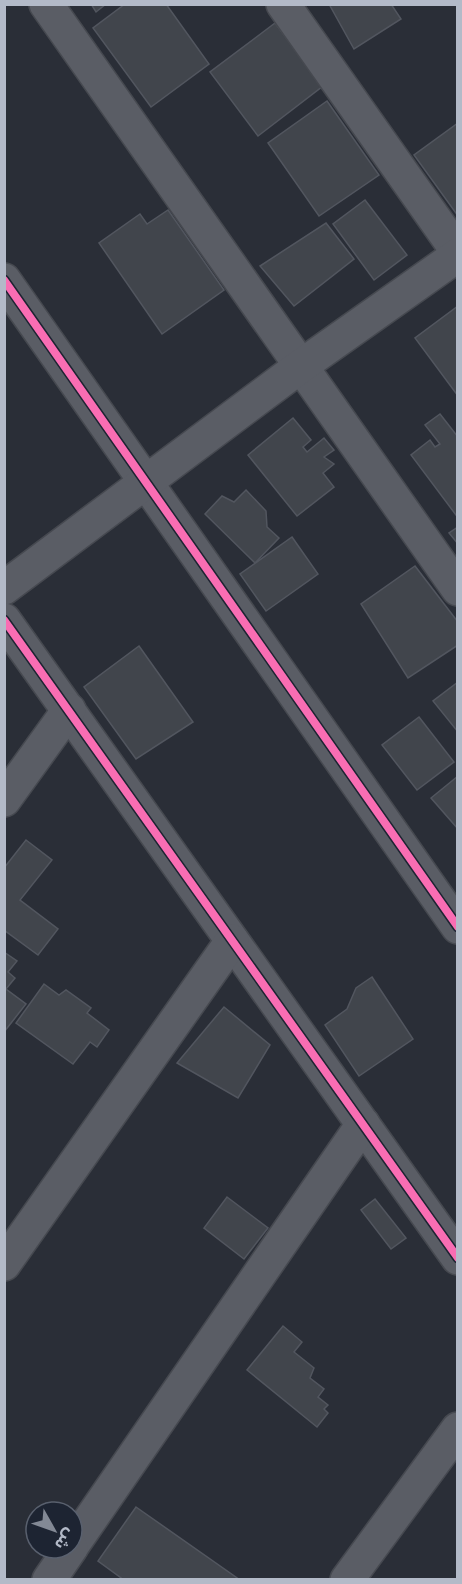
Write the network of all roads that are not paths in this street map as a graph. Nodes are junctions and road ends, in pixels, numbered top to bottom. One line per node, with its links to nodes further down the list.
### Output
1 (46, 4): 5 (street)
2 (283, 4): 3 (street)
3 (458, 253): 5 (street)
4 (4, 280): 6 (street)
5 (301, 366): 6 (street); 8 (street)
6 (146, 483): 7 (street); 12 (street)
7 (4, 588)
8 (458, 589)
9 (4, 620): 10 (street)
10 (69, 710): 11 (street); 13 (street)
11 (4, 800)
12 (458, 927)
13 (232, 941): 14 (street); 16 (street)
14 (363, 1124): 15 (street); 18 (street)
15 (458, 1258)
16 (4, 1264)
17 (458, 1429): 21 (street)
18 (84, 1528)
19 (62, 1560): 20 (street)
20 (49, 1580)
21 (347, 1580)

